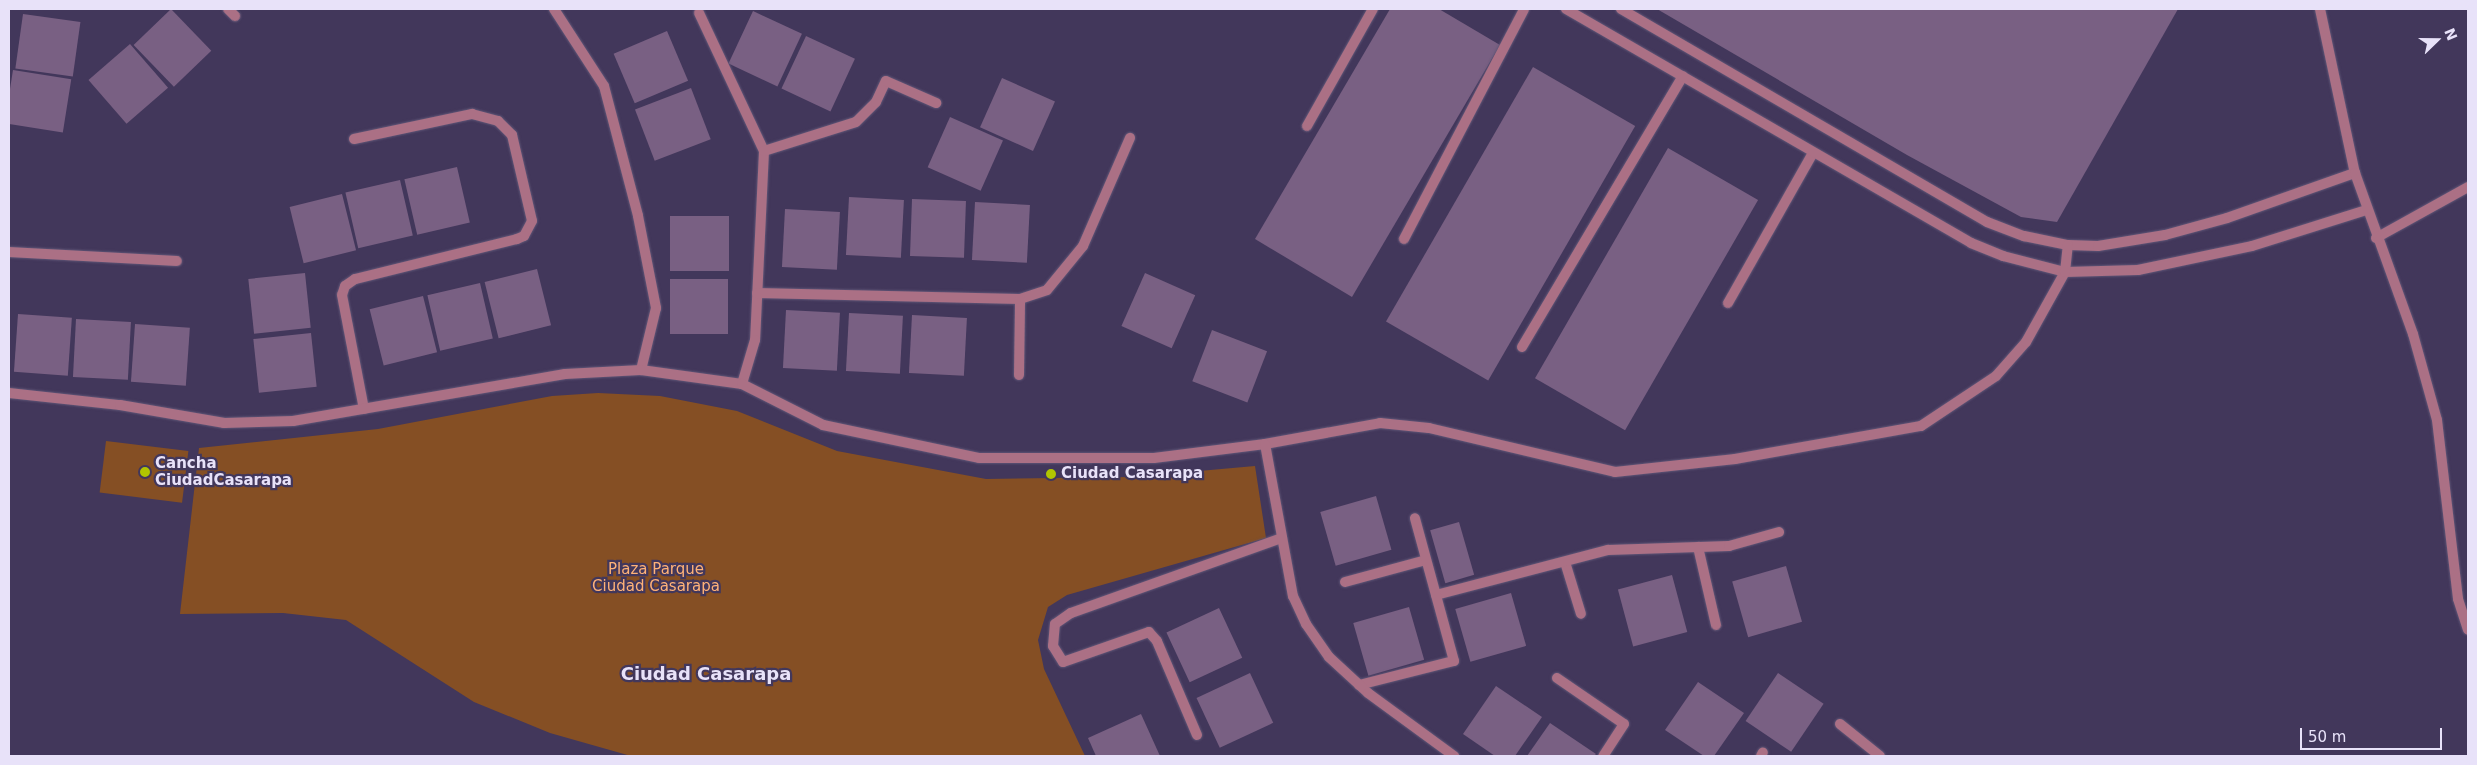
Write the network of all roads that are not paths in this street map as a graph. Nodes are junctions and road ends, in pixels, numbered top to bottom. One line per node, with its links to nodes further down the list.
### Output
1 (554, 9): 28 (street)
2 (1373, 9): 10 (street)
3 (1524, 9): 19 (street)
4 (1566, 9): 8 (street)
5 (1621, 9): 20 (street)
6 (2320, 9): 15 (street)
7 (699, 13): 13 (street)
8 (1683, 76): 14 (street); 27 (street)
9 (936, 104): 13 (street)
10 (1307, 126)
11 (354, 138): 32 (street)
12 (1130, 138): 25 (street)
13 (764, 152): 24 (street)
14 (1813, 153): 23 (street); 26 (street)
15 (2355, 174): 17 (street); 20 (street)
16 (2468, 187): 18 (street)
17 (2366, 210): 18 (street); 23 (street)
18 (2376, 238): 44 (street)
19 (1404, 239)
20 (2068, 246): 23 (street)
21 (9, 252): 22 (street)
22 (177, 261)
23 (2065, 272): 33 (street)
24 (757, 293): 25 (street); 30 (street)
25 (1020, 299): 29 (street)
26 (1728, 303)
27 (1522, 347)
28 (642, 370): 30 (street); 32 (street)
29 (1019, 375)
30 (742, 384): 33 (street)
31 (9, 393): 32 (street)
32 (364, 409)
33 (1266, 444): 36 (street)
34 (1415, 518): 38 (street)
35 (1779, 532): 37 (street)
36 (1282, 538): 46 (street); 48 (street)
37 (1698, 547): 39 (street); 43 (street)
38 (1426, 560): 40 (street); 41 (street)
39 (1565, 562): 41 (street); 42 (street)
40 (1345, 582)
41 (1436, 595): 46 (street)
42 (1581, 614)
43 (1716, 625)
44 (2468, 629)
45 (1557, 678): 50 (street)
46 (1359, 685): 49 (street)
47 (1840, 724): 51 (street)
48 (1196, 735)
49 (1454, 756)
50 (1603, 756)
51 (1880, 756)

